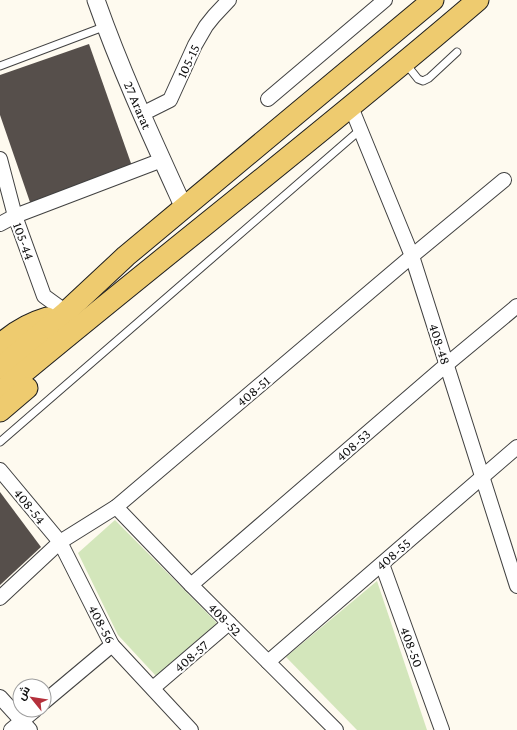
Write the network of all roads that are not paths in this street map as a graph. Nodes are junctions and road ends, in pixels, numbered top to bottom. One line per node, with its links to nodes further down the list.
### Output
1 (96, 0): 6 (street, 27 Ararat)
2 (229, 0): 12 (street, 105-15)
3 (385, 0): 10 (street)
4 (433, 0): 17 (main road)
5 (478, 0): 8 (main road)
6 (106, 26): 9 (lane); 12 (street, 27 Ararat)
7 (456, 52): 8 (lane)
8 (404, 62): 11 (main road)
9 (0, 66)
10 (268, 99)
11 (351, 107): 13 (street, 408-48); 22 (main road)
12 (142, 114): 15 (street, 27 Ararat)
13 (360, 130): 20 (street, 408-48); 28 (lane)
14 (0, 159): 18 (street, 105-44)
15 (162, 160): 17 (street, 27 Ararat); 18 (street)
16 (504, 180): 20 (street, 408-51)
17 (184, 208): 22 (main road)
18 (14, 216): 19 (street); 22 (street, 105-44)
19 (0, 224)
20 (412, 256): 24 (street, 408-48); 32 (street, 408-51)
21 (517, 306): 24 (street, 408-53)
22 (74, 318): 23 (main road); 25 (main road); 26 (main road); 27 (main road)
23 (0, 344)
24 (446, 365): 31 (street, 408-48); 35 (street, 408-53)
25 (0, 368)
26 (0, 392)
27 (0, 411)
28 (0, 442)
29 (517, 447): 31 (street, 408-55)
30 (0, 470): 33 (street, 408-54)
31 (482, 477): 34 (street, 408-55); 36 (street, 408-48)
32 (116, 507): 33 (street, 408-51); 35 (street, 408-52)
33 (60, 542): 37 (street, 408-51); 39 (street, 408-56)
34 (382, 564): 40 (street, 408-55); 48 (street, 408-50)
35 (191, 585): 38 (street, 408-52)
36 (517, 586)
37 (0, 598)
38 (229, 623): 40 (street, 408-52); 41 (street, 408-57)
39 (112, 645): 41 (street, 408-56); 42 (street)
40 (268, 662): 47 (street, 408-52)
41 (153, 688): 46 (street, 408-56)
42 (52, 695)
43 (0, 697): 45 (street)
44 (28, 718): 45 (street)
45 (21, 727)
46 (191, 730)
47 (336, 730)
48 (442, 730)

